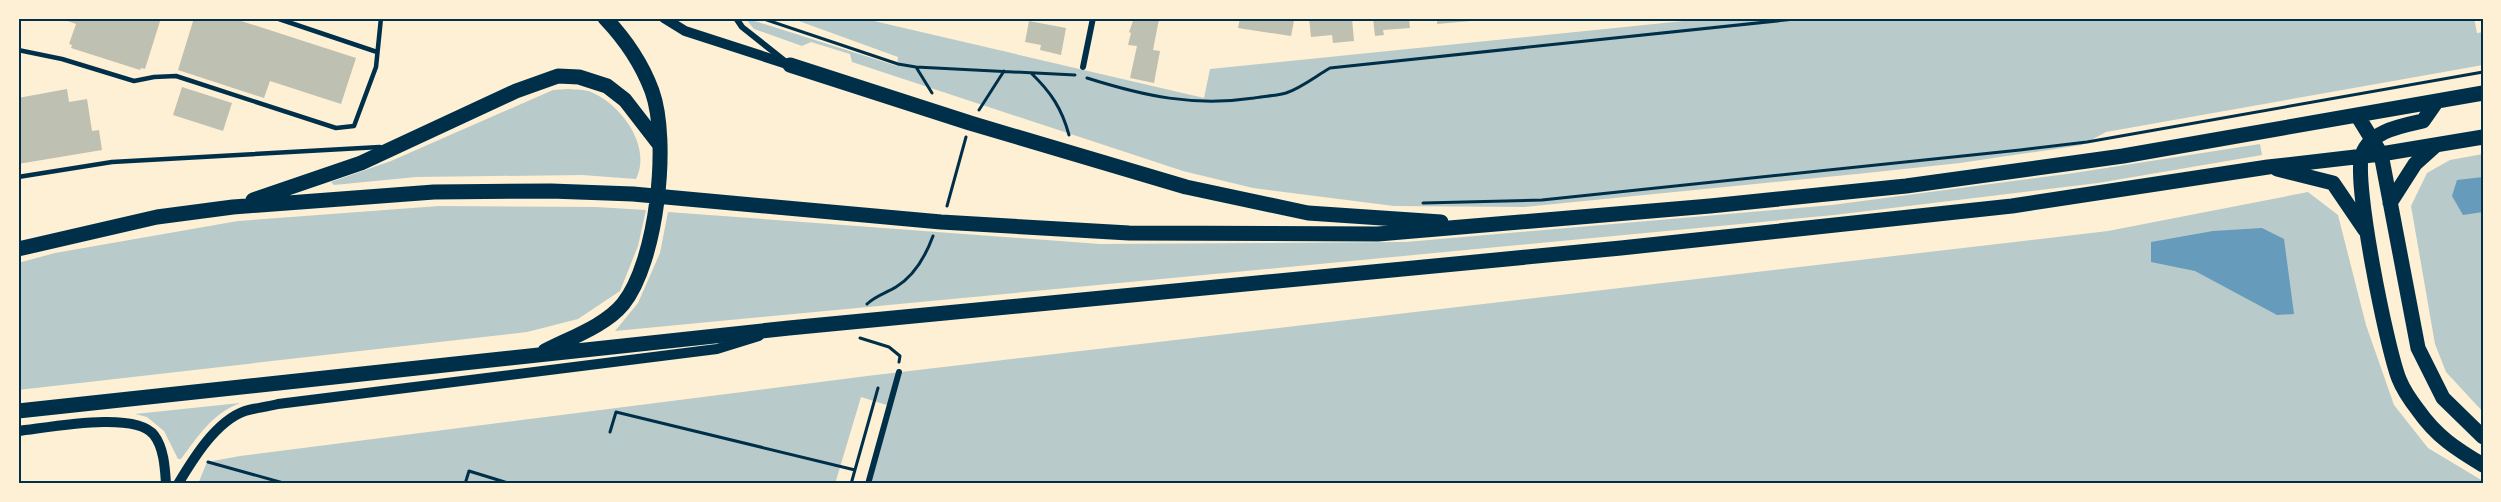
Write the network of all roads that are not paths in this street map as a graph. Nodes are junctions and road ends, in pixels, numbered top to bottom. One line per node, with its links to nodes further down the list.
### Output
1 (276, 18): 8 (lane)
2 (381, 18): 8 (lane)
3 (605, 18): 16 (main road)
4 (664, 18): 9 (street)
5 (736, 18): 9 (street)
6 (1093, 18): 10 (street)
7 (18, 50): 8 (lane)
8 (377, 52)
9 (790, 65): 25 (main road)
10 (1083, 67)
11 (2483, 93): 12 (main road)
12 (2437, 101): 13 (main road); 15 (main road)
13 (2357, 115): 15 (main road); 25 (main road)
14 (2483, 137): 17 (main road)
15 (2372, 140): 19 (main road); 20 (main road)
16 (659, 144): 18 (main road); 29 (main road)
17 (2435, 146): 19 (main road); 23 (main road)
18 (395, 147): 22 (lane); 24 (main road)
19 (2381, 154): 20 (main road); 23 (main road)
20 (2362, 155): 21 (main road); 26 (main road)
21 (2268, 167): 26 (main road); 28 (main road)
22 (18, 177)
23 (2390, 203): 33 (main road)
24 (233, 207): 25 (main road); 27 (main road)
25 (1492, 225)
26 (2368, 235): 34 (main road)
27 (18, 249)
28 (789, 327): 29 (main road); 36 (street)
29 (536, 355): 31 (main road)
30 (898, 372): 37 (street)
31 (18, 411)
32 (18, 431): 35 (street)
33 (2483, 437)
34 (2483, 465)
35 (166, 484)
36 (178, 484)
37 (868, 484)

